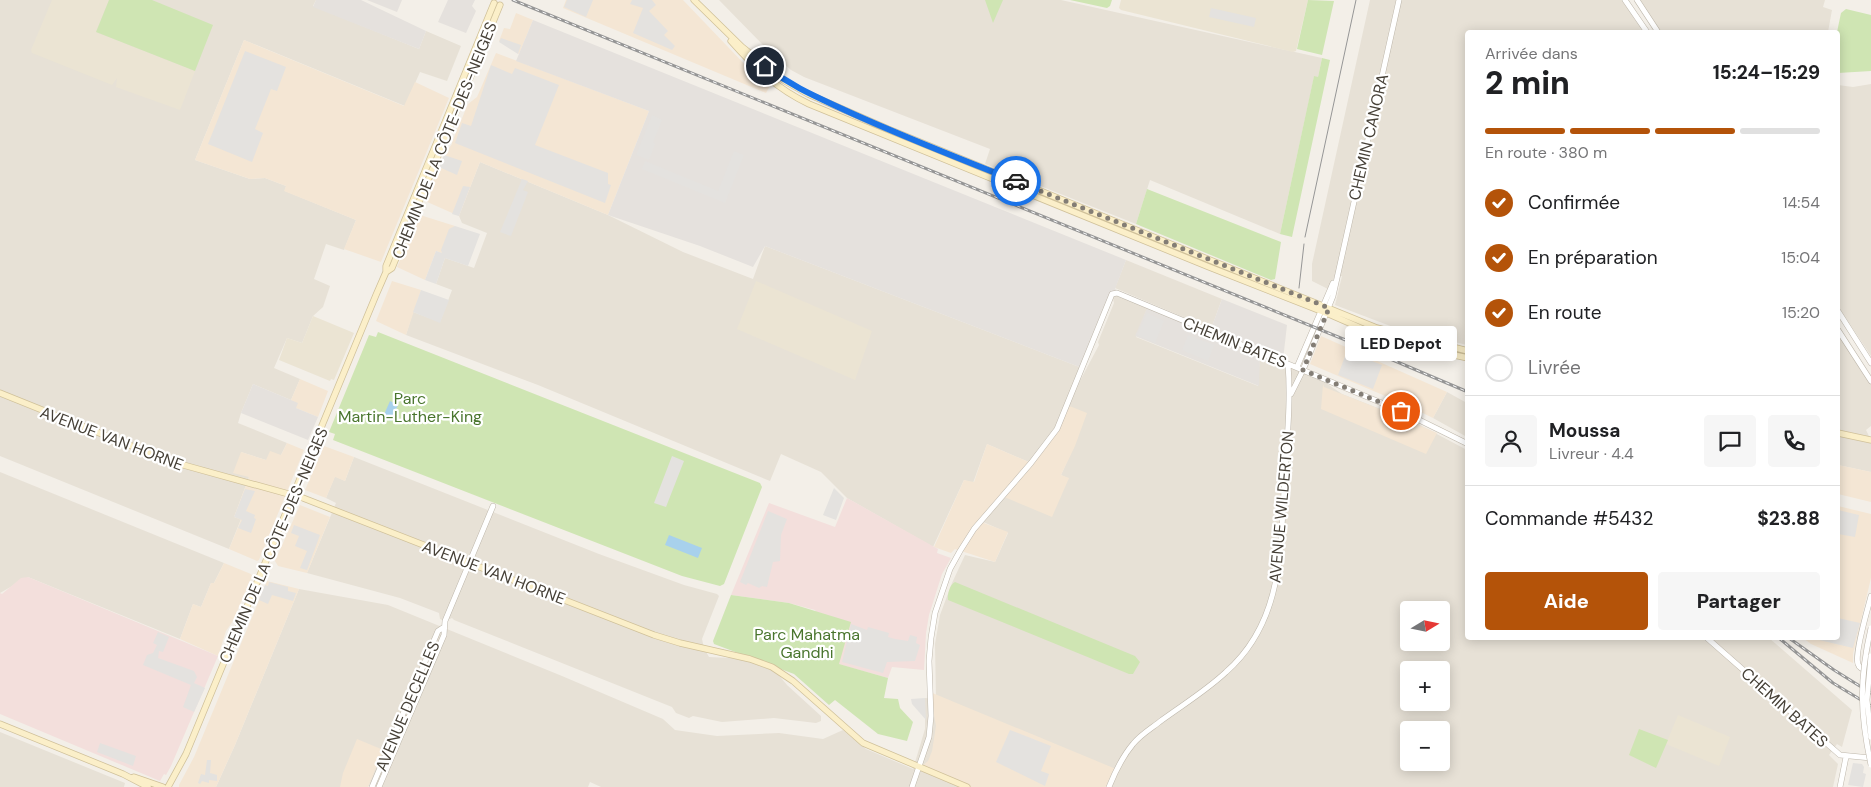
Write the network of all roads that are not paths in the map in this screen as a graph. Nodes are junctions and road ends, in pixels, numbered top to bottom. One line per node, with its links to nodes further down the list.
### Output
1 (694, 0): 8 (main road)
2 (1399, 0): 8 (street, CHEMIN CANORA)
3 (1625, 0): 6 (street)
4 (1637, 0): 7 (street)
5 (497, 4): 22 (main road, CHEMIN DE LA CÔTE-DES-NEIGES)
6 (1646, 30)
7 (1657, 30)
8 (1324, 310): 11 (main road); 12 (main road); 15 (street, AVENUE WILDERTON)
9 (1840, 314): 13 (street)
10 (1840, 333): 16 (street)
11 (1465, 350)
12 (1465, 357)
13 (1871, 363)
14 (1288, 364): 15 (street, CHEMIN BATES); 18 (street, AVENUE WILDERTON); 36 (street, CHEMIN BATES)
15 (1300, 368): 18 (street, AVENUE WILDERTON); 21 (street, CHEMIN BATES)
16 (1871, 380)
17 (0, 394): 22 (main road, AVENUE VAN HORNE)
18 (1289, 399): 45 (street, AVENUE WILDERTON)
19 (1840, 433): 20 (main road)
20 (1871, 441)
21 (1465, 442)
22 (294, 495): 24 (main road, AVENUE VAN HORNE); 40 (main road, CHEMIN DE LA CÔTE-DES-NEIGES)
23 (493, 506): 24 (street, AVENUE DECELLES)
24 (470, 563): 26 (street, AVENUE DECELLES); 36 (main road, AVENUE VAN HORNE)
25 (1871, 596): 30 (street)
26 (444, 627): 41 (street, AVENUE DECELLES); 42 (street, AVENUE DECELLES)
27 (1871, 628): 35 (street, bridge)
28 (1709, 640): 33 (street, CHEMIN BATES)
29 (1871, 656): 32 (street, bridge)
30 (1871, 668)
31 (0, 724): 37 (main road)
32 (1871, 737)
33 (1846, 756): 34 (street, CHEMIN BATES); 46 (street)
34 (1871, 758)
35 (1871, 765)
36 (920, 768): 43 (street); 44 (main road, AVENUE VAN HORNE)
37 (123, 774): 38 (main road); 39 (main road)
38 (148, 787)
39 (163, 787)
40 (168, 787)
41 (372, 787)
42 (379, 787)
43 (912, 787)
44 (966, 787)
45 (1109, 787)
46 (1840, 787)

